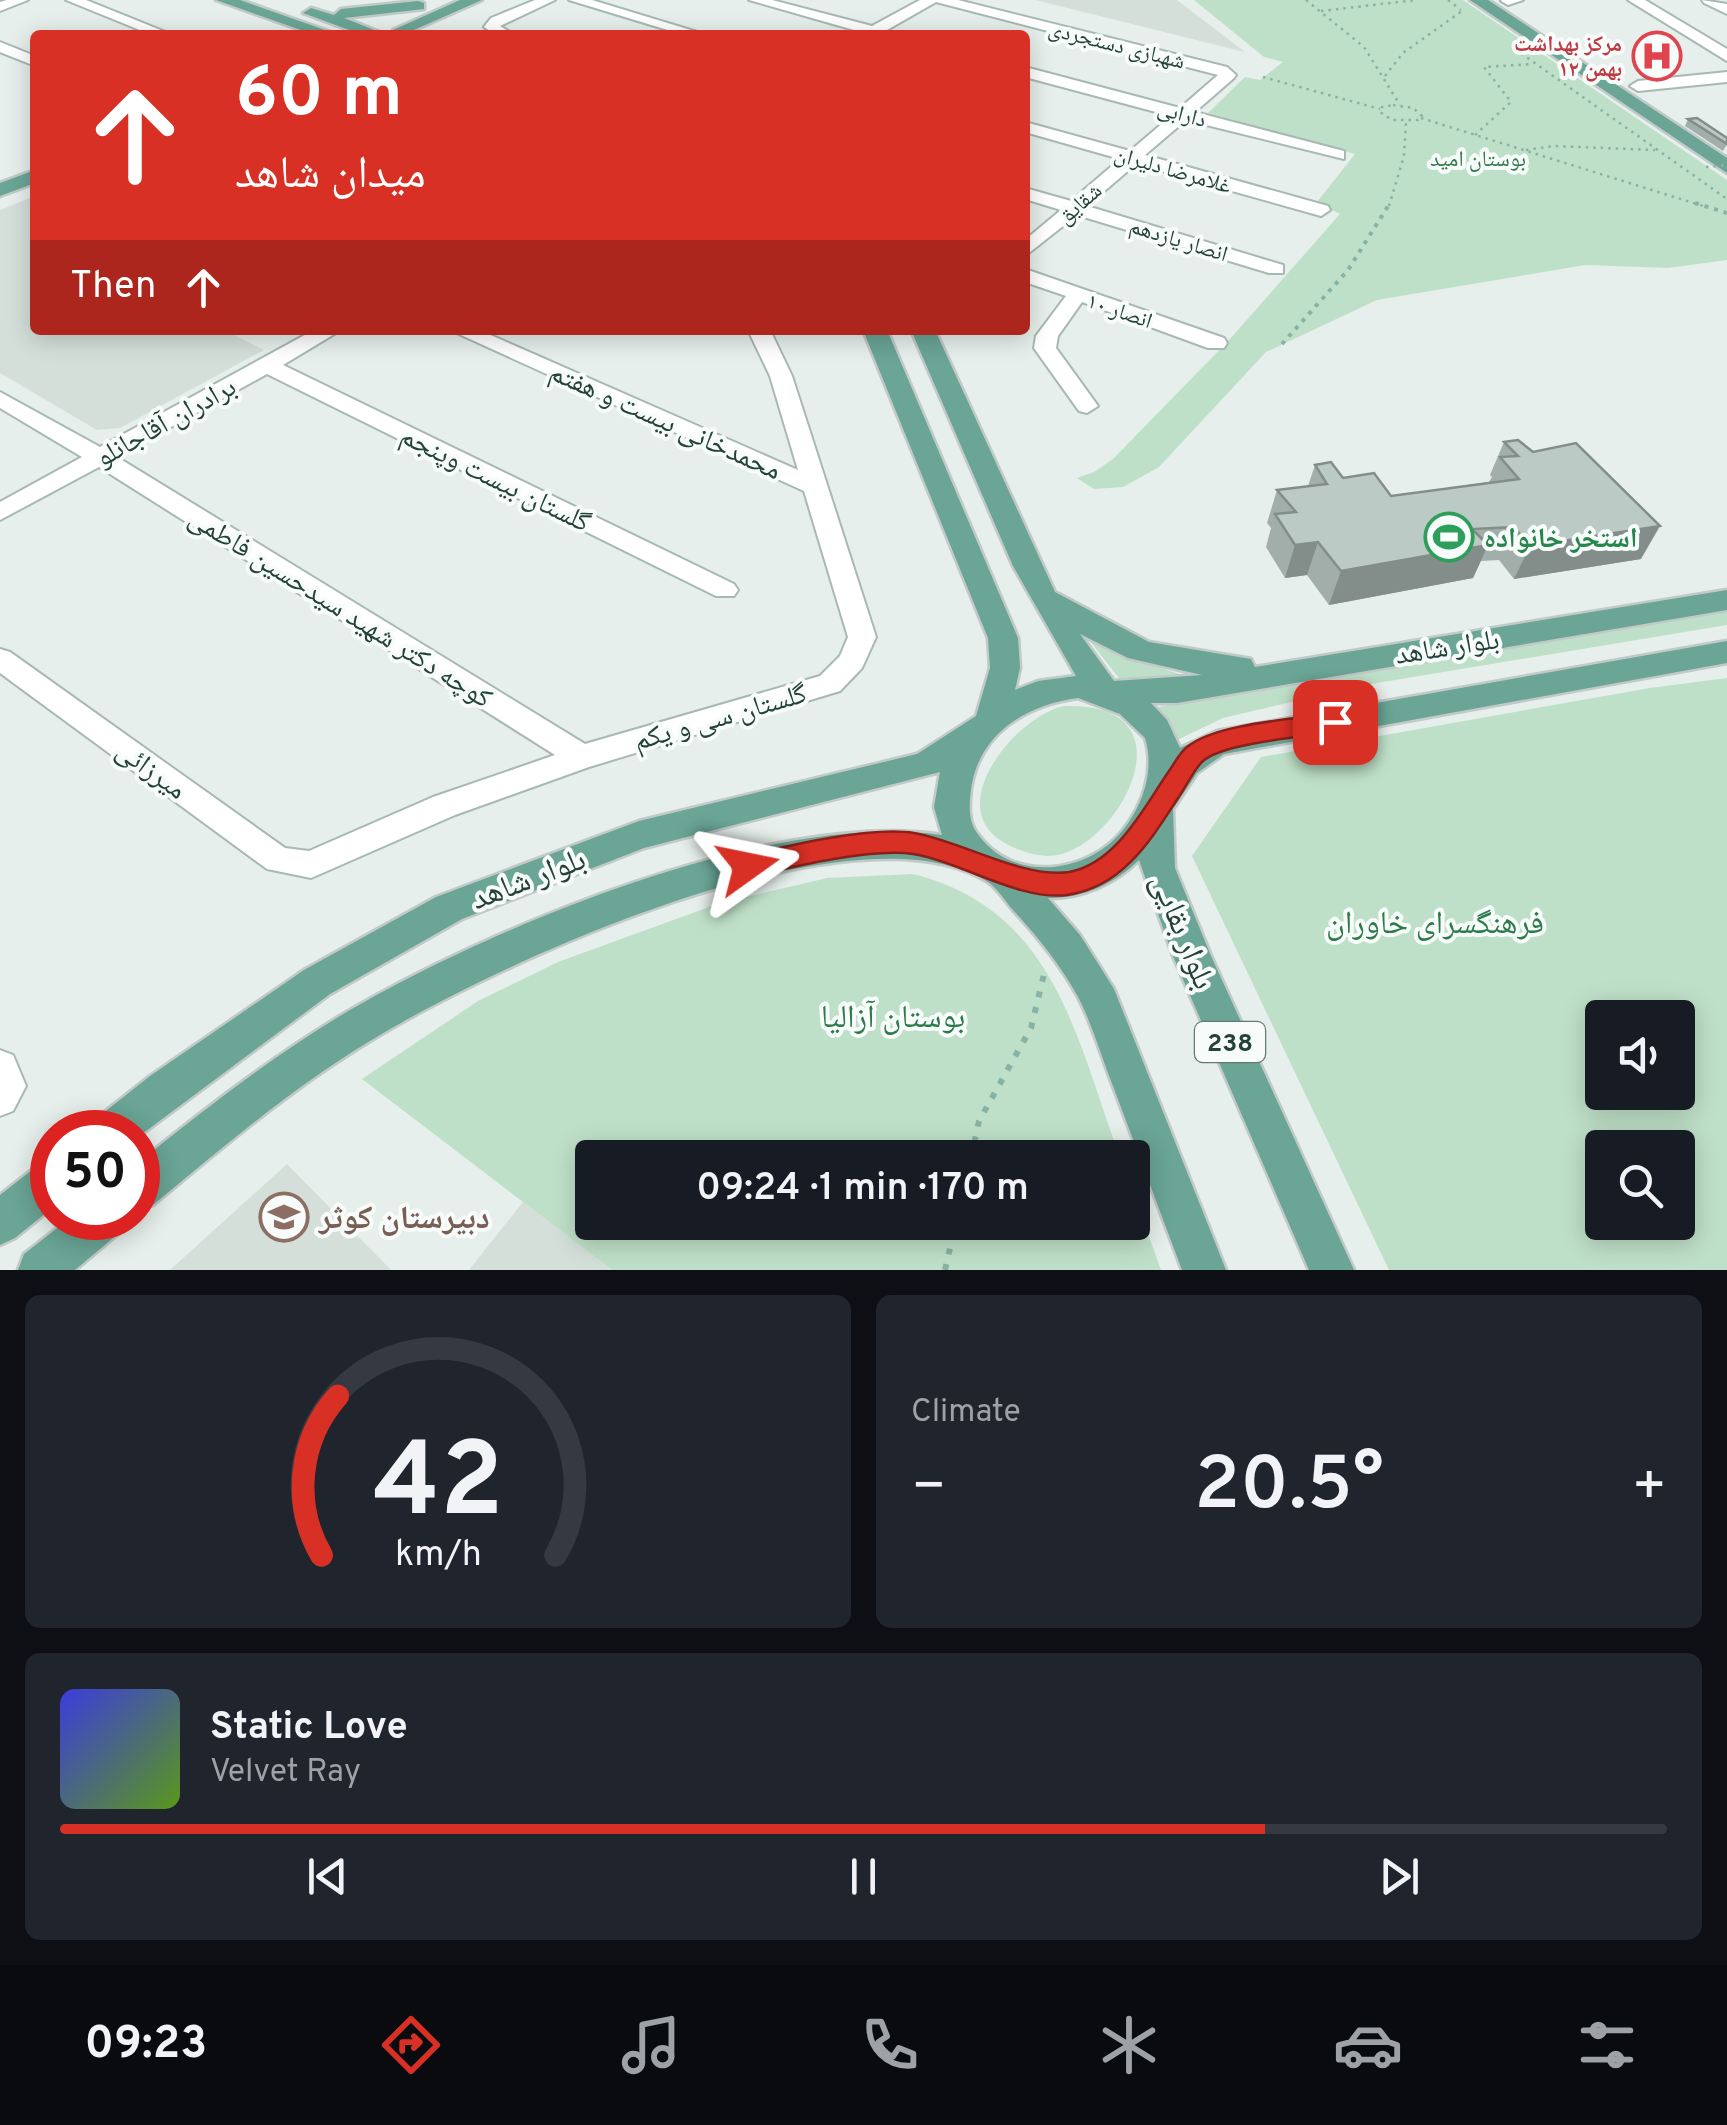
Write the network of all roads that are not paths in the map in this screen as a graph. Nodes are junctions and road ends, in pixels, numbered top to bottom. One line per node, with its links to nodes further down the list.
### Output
1 (21, 0): 17 (street)
2 (73, 0): 21 (street)
3 (224, 0): 19 (main road)
4 (273, 0): 19 (main road)
5 (474, 0): 16 (main road)
6 (548, 0): 25 (street)
7 (576, 0): 26 (street)
8 (756, 0): 27 (street)
9 (930, 0): 28 (street)
10 (941, 0): 34 (street, شهبازی دستجردی)
11 (1478, 0): 42 (main road)
12 (1508, 0): 13 (street); 35 (main road)
13 (1516, 0)
14 (1635, 0): 30 (street)
15 (1709, 0): 18 (street)
16 (432, 6): 19 (main road); 20 (main road); 24 (main road)
17 (0, 7)
18 (1727, 10)
19 (300, 23): 20 (main road)
20 (361, 28): 22 (main road); 23 (main road)
21 (153, 30)
22 (356, 30)
23 (366, 30)
24 (396, 30)
25 (497, 30)
26 (682, 30)
27 (862, 30)
28 (882, 30)
29 (0, 46): 31 (street)
30 (1727, 56)
31 (30, 60)
32 (1030, 73): 36 (street, دارابی)
33 (1727, 76): 35 (street)
34 (1226, 80): 36 (street, شقایق)
35 (1638, 86): 38 (main road)
36 (1184, 114): 39 (street, دارابی); 41 (street, شقایق)
37 (1030, 128): 41 (street, غلامرضا دلیران)
38 (1727, 144)
39 (1338, 155)
40 (30, 157): 43 (main road)
41 (1133, 157): 47 (street, شقایق); 48 (street, غلامرضا دلیران)
42 (1727, 165)
43 (0, 168)
44 (30, 178): 45 (main road)
45 (0, 190)
46 (1030, 194): 47 (street, انصار یازدهم)
47 (1074, 208): 49 (street, شقایق); 50 (street, انصار یازدهم)
48 (1321, 210)
49 (1030, 246)
50 (1276, 269)
51 (1030, 277): 52 (street, انصار ۱۰)
52 (1077, 295): 58 (street, انصار ۱۰); 61 (street)
53 (321, 335): 59 (street, برادران آقاجانلو)
54 (471, 335): 63 (street, محمدخانی بیست و هفتم)
55 (877, 335): 72 (main road)
56 (925, 335): 66 (main road)
57 (762, 336): 63 (street, گلستان سی و یکم)
58 (1216, 343)
59 (267, 365): 62 (street, برادران آقاجانلو); 65 (street, گلستان بیست وپنجم)
60 (0, 399): 62 (street, کوچه دکتر شهید سیدحسین فاطمی)
61 (1087, 406)
62 (100, 457): 64 (street, برادران آقاجانلو); 73 (street, کوچه دکتر شهید سیدحسین فاطمی)
63 (816, 486): 73 (street, گلستان سی و یکم)
64 (0, 512)
65 (725, 590)
66 (1044, 599): 70 (main road); 71 (main road)
67 (1727, 600): 70 (main road, بلوار شاهد)
68 (1727, 652): 74 (main road, بلوار شاهد)
69 (0, 659): 75 (street, میرزائی)
70 (1308, 668): 71 (main road, بلوار شاهد)
71 (1106, 693): 72 (main road); 74 (main road)
72 (990, 723): 76 (main road); 77 (main road, بلوار شاهد)
73 (582, 756): 75 (street, گلستان سی و یکم)
74 (1156, 807): 76 (main road); 84 (main road, بلوار بقایی / 238)
75 (311, 866)
76 (999, 871): 78 (main road, بلوار شاهد); 83 (main road)
77 (142, 1110)
78 (160, 1172)
79 (30, 1199): 80 (main road)
80 (0, 1223)
81 (77, 1240): 82 (main road)
82 (40, 1270)
83 (1204, 1270)
84 (1332, 1270)

